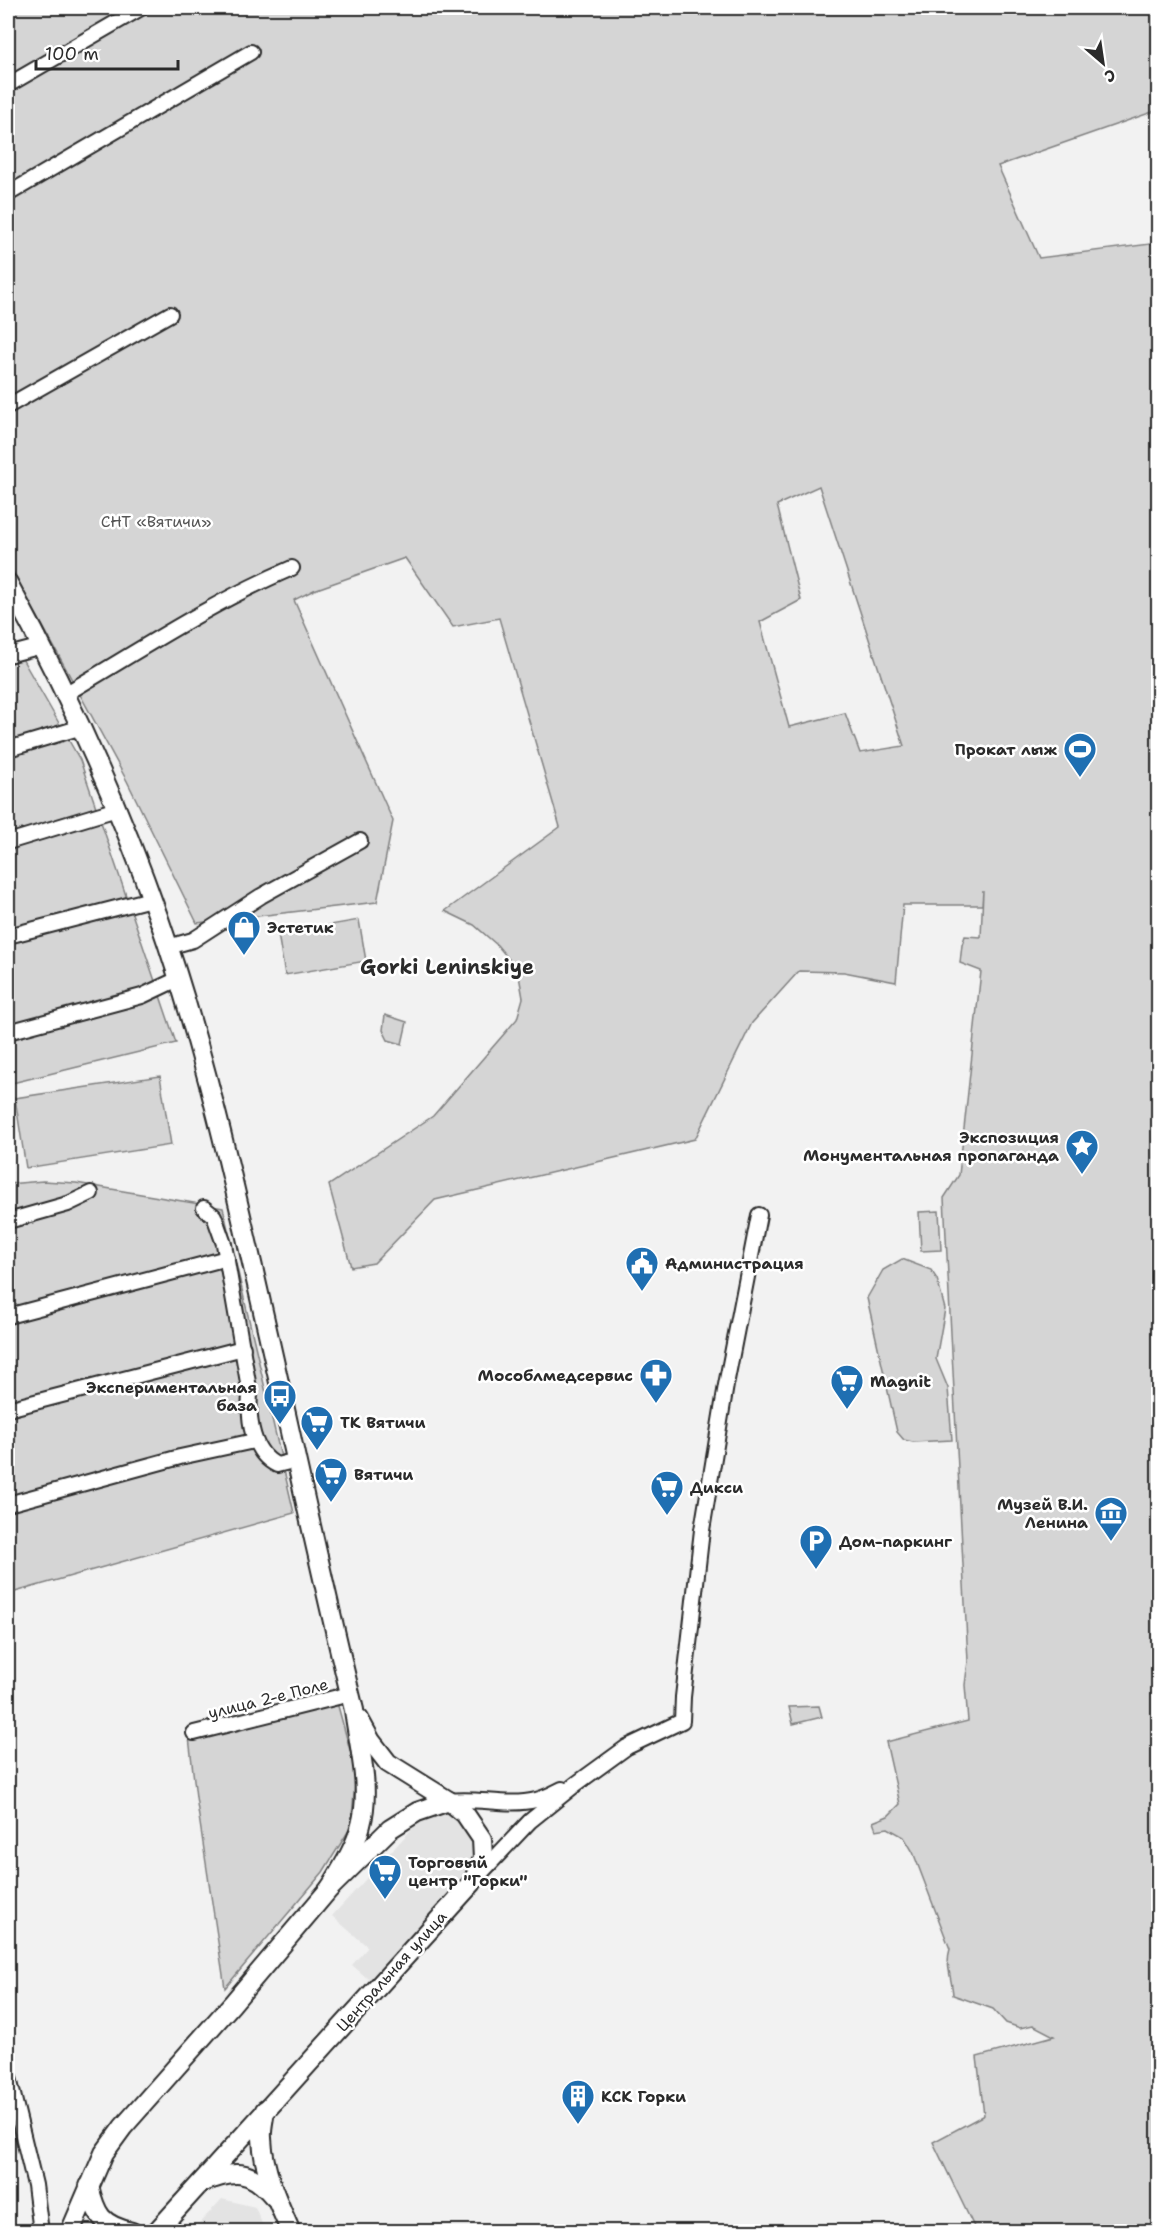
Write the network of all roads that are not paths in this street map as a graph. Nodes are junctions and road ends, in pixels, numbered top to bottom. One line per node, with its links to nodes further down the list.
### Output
1 (141, 8): 3 (street)
2 (251, 52): 4 (street)
3 (8, 85)
4 (8, 194)
5 (170, 314): 6 (street)
6 (8, 406)
7 (292, 568): 11 (street)
8 (8, 583): 9 (main road)
9 (42, 646): 10 (street); 11 (main road)
10 (8, 655)
11 (65, 694): 12 (main road)
12 (82, 727): 13 (street); 14 (main road)
13 (8, 749)
14 (117, 809): 16 (street); 17 (main road)
15 (360, 841): 19 (street)
16 (8, 842)
17 (151, 898): 18 (street); 19 (main road)
18 (8, 936)
19 (168, 947): 20 (main road)
20 (178, 979): 21 (street); 31 (main road)
21 (8, 1032)
22 (91, 1193): 25 (street)
23 (204, 1208): 26 (street)
24 (759, 1215): 35 (street, Центральная улица)
25 (8, 1221)
26 (227, 1258): 27 (street); 28 (street)
27 (8, 1316)
28 (243, 1348): 29 (street); 30 (street)
29 (8, 1409)
30 (254, 1441): 31 (street); 32 (street)
31 (297, 1460): 33 (main road)
32 (8, 1504)
33 (352, 1702): 34 (street, улица 2-е Поле); 36 (main road); 38 (main road)
34 (194, 1733)
35 (576, 1784): 36 (street); 37 (street, Центральная улица)
36 (449, 1801): 37 (main road); 38 (main road)
37 (472, 1882): 40 (main road, Центральная улица)
38 (330, 1888): 42 (main road)
39 (8, 2074): 45 (street)
40 (265, 2110): 41 (main road, Центральная улица); 43 (main road)
41 (199, 2184): 43 (main road); 44 (main road, Центральная улица)
42 (89, 2186): 46 (main road); 47 (main road)
43 (277, 2200): 48 (main road)
44 (155, 2231)
45 (41, 2232)
46 (70, 2232)
47 (132, 2232)
48 (291, 2232)

